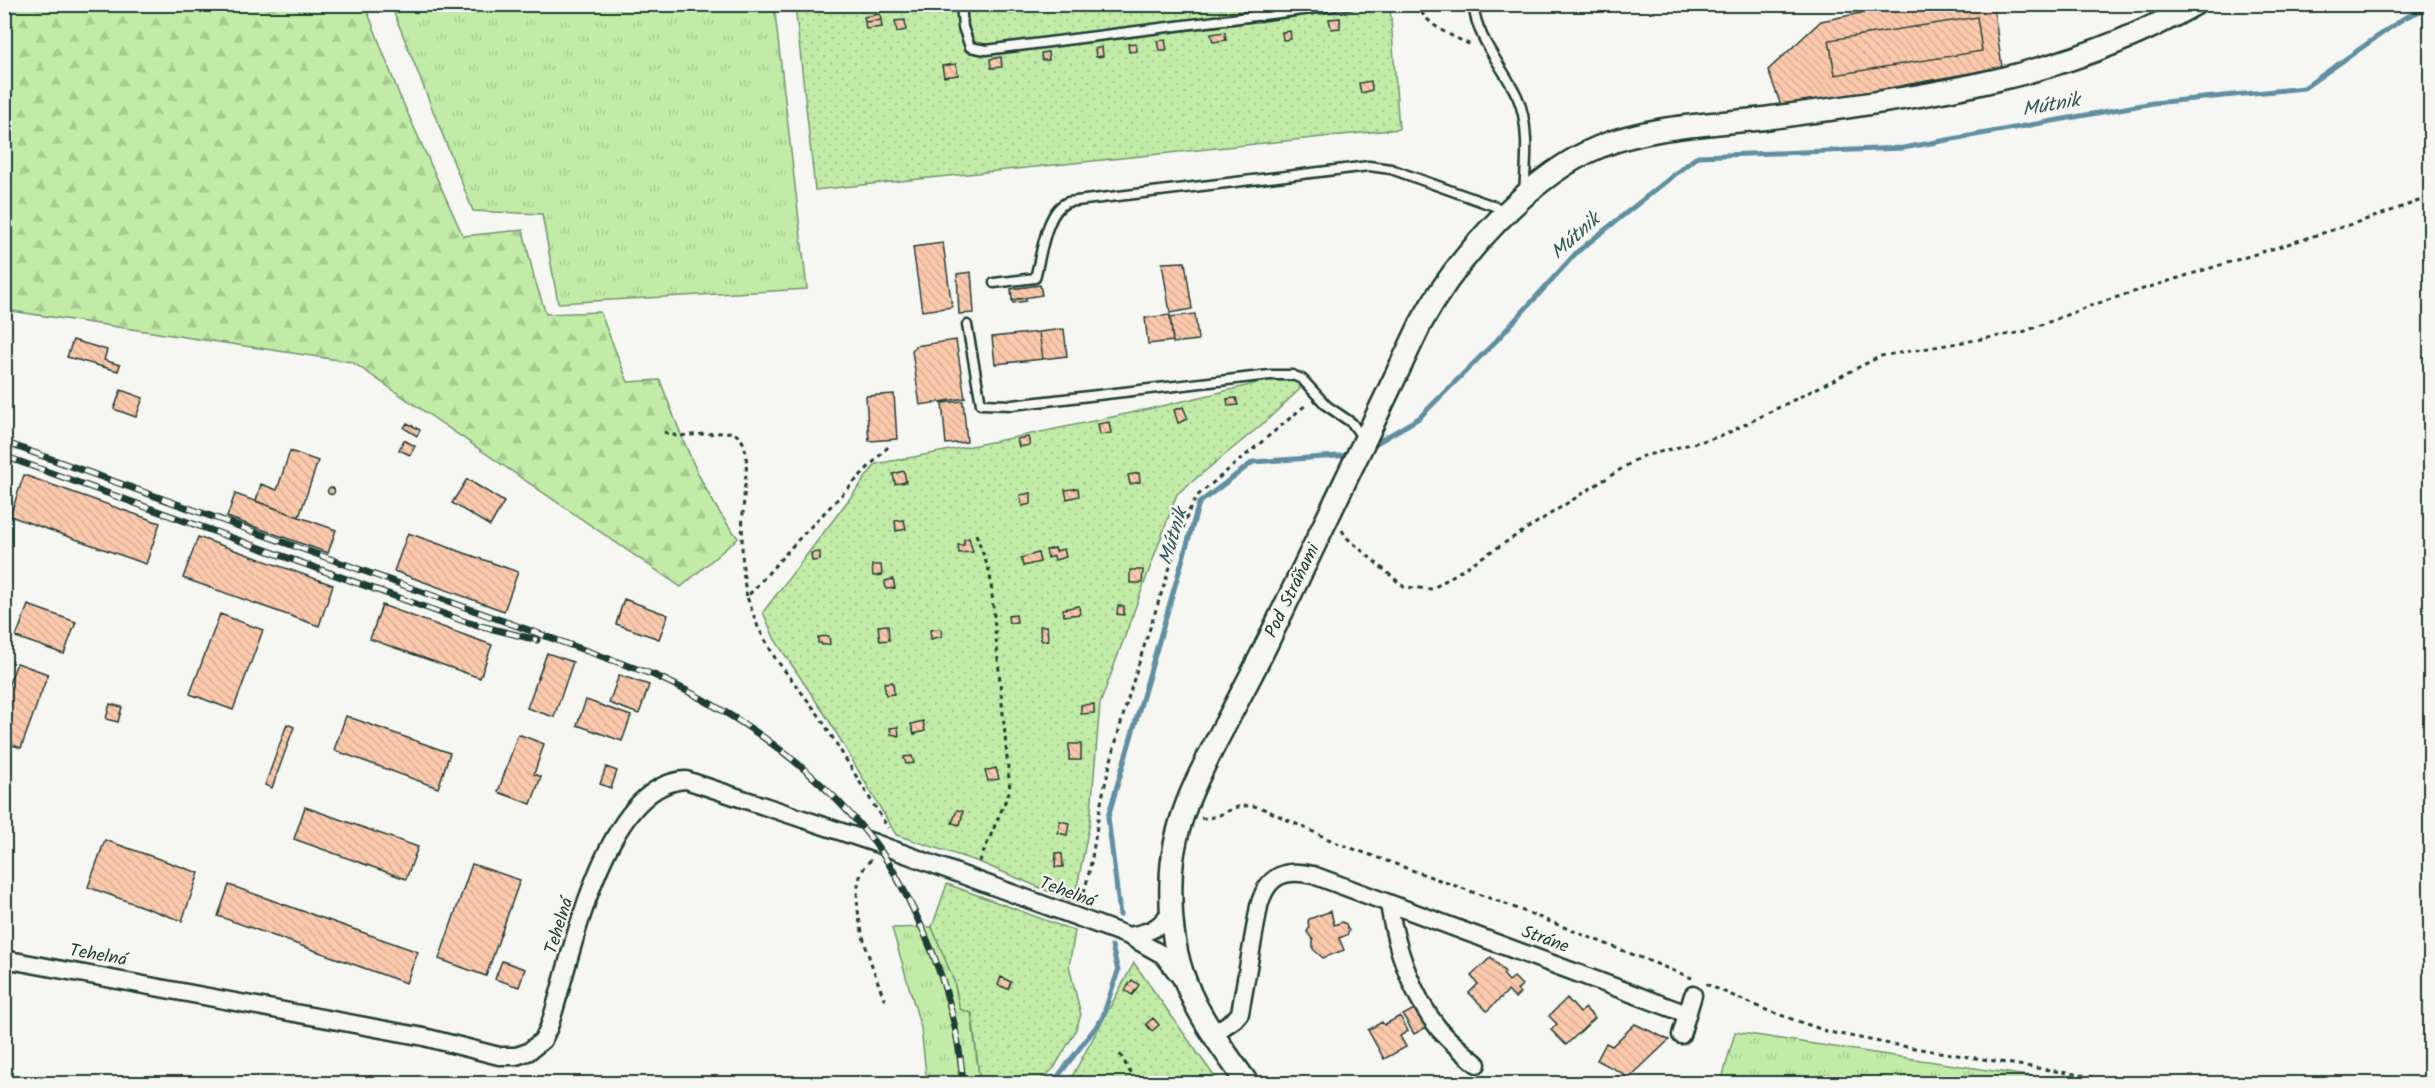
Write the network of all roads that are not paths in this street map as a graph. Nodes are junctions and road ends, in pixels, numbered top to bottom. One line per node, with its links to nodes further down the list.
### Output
1 (961, 4): 6 (lane)
2 (1249, 4): 6 (lane)
3 (1352, 4): 6 (lane)
4 (1473, 4): 7 (lane)
5 (2194, 4): 7 (street, Pod Stráňami)
6 (1261, 16)
7 (1523, 196): 8 (street, Pod Stráňami)
8 (1508, 212): 9 (lane); 11 (street, Pod Stráňami)
9 (994, 283)
10 (967, 325): 11 (lane)
11 (1361, 446): 13 (street, Pod Stráňami)
12 (1389, 904): 18 (street, Stráne); 19 (street, Stráne); 21 (street)
13 (1171, 911): 14 (street); 16 (street, Pod Stráňami)
14 (1129, 936): 15 (street, Tehelná); 16 (street, Tehelná)
15 (4, 959)
16 (1186, 984): 19 (street, Pod Stráňami)
17 (1693, 995): 18 (street)
18 (1687, 1014): 20 (street)
19 (1213, 1034): 22 (street, Pod Stráňami)
20 (1681, 1035)
21 (1477, 1064)
22 (1248, 1083)

